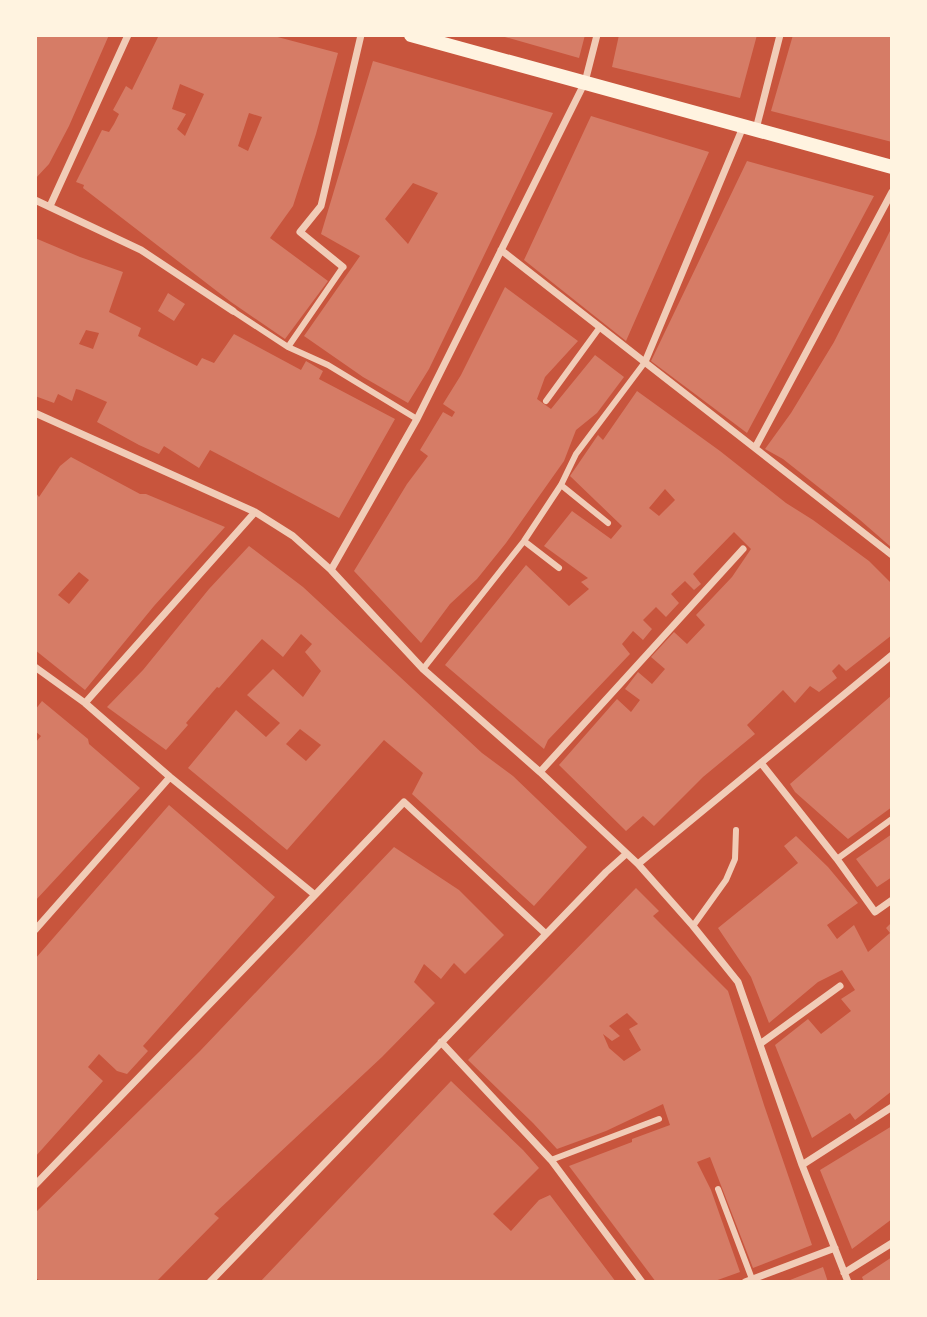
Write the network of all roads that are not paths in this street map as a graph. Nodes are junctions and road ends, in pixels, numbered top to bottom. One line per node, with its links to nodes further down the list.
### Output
1 (128, 35): 11 (street)
2 (361, 35): 13 (street)
3 (411, 35): 6 (main road)
4 (597, 35): 6 (street)
5 (780, 35): 7 (street)
6 (585, 82): 7 (main road); 12 (street)
7 (750, 128): 8 (main road); 17 (street)
8 (892, 167)
9 (892, 192): 21 (street)
10 (35, 200): 11 (street)
11 (50, 206): 14 (street)
12 (501, 250): 15 (street); 20 (street)
13 (343, 267): 16 (street)
14 (233, 311): 16 (street)
15 (600, 327): 17 (street); 18 (street)
16 (288, 347): 20 (street)
17 (645, 362): 21 (street); 22 (street)
18 (546, 401)
19 (35, 413): 23 (street)
20 (417, 419): 29 (street)
21 (755, 448): 27 (street)
22 (561, 485): 24 (street); 25 (street)
23 (255, 512): 29 (street); 34 (street)
24 (608, 523)
25 (524, 541): 28 (street); 31 (street)
26 (743, 549): 36 (street)
27 (892, 555)
28 (559, 568)
29 (331, 570): 31 (street)
30 (892, 655): 35 (street)
31 (422, 669): 36 (street)
32 (38, 670): 33 (street); 34 (street)
33 (35, 681)
34 (85, 703): 37 (street)
35 (761, 763): 41 (street); 42 (street)
36 (540, 772): 40 (street)
37 (170, 777): 43 (street); 46 (street)
38 (892, 819): 41 (street)
39 (736, 830): 45 (street)
40 (626, 854): 42 (street); 47 (street)
41 (837, 859): 44 (street)
42 (638, 864): 45 (street)
43 (315, 895): 47 (street); 55 (street)
44 (892, 900)
45 (693, 926): 50 (street)
46 (35, 930)
47 (546, 934): 49 (street)
48 (840, 986): 50 (street)
49 (441, 1042): 53 (street); 61 (street)
50 (760, 1045): 54 (street)
51 (892, 1107): 54 (street)
52 (659, 1119): 53 (street)
53 (551, 1160): 62 (street)
54 (802, 1165): 58 (street)
55 (35, 1185)
56 (718, 1189): 60 (street)
57 (892, 1243): 59 (street)
58 (835, 1248): 59 (street); 60 (street)
59 (844, 1273): 63 (street)
60 (748, 1281)
61 (210, 1282)
62 (642, 1282)
63 (848, 1282)

